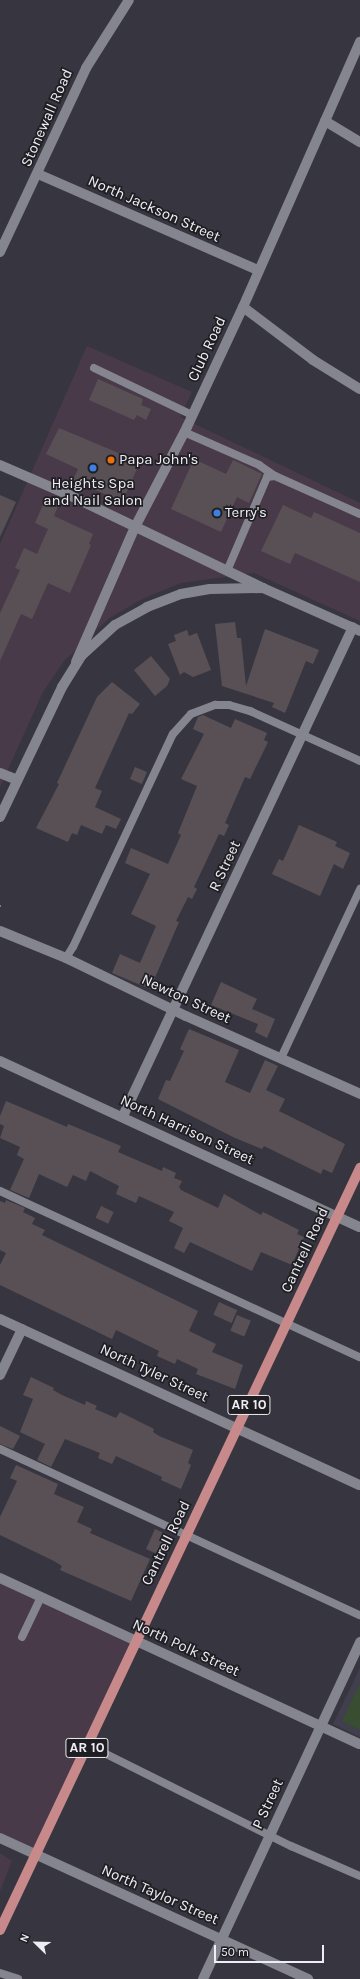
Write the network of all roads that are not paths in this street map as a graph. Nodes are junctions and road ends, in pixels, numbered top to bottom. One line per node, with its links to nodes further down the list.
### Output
1 (128, 0): 5 (street, Stonewall Road)
2 (360, 42): 3 (street, Club Road)
3 (325, 121): 4 (street); 7 (street, Club Road)
4 (360, 142)
5 (38, 174): 6 (street, Stonewall Road); 7 (street, North Jackson Street)
6 (0, 252)
7 (258, 270): 8 (street, Club Road)
8 (243, 306): 10 (street); 11 (street, Club Road)
9 (94, 368): 11 (lane)
10 (360, 389)
11 (192, 415): 12 (street, Club Road)
12 (184, 432): 14 (lane); 16 (street, Club Road)
13 (0, 465): 16 (street)
14 (275, 476): 15 (lane); 17 (lane)
15 (360, 514)
16 (135, 527): 17 (street); 20 (street, Club Road)
17 (227, 571): 18 (street)
18 (263, 588): 19 (street); 20 (street)
19 (357, 629): 21 (street, R Street)
20 (74, 666): 24 (street)
21 (304, 734): 22 (lane); 28 (lane); 29 (street, R Street)
22 (360, 761)
23 (0, 773): 24 (street)
24 (17, 780): 25 (street)
25 (0, 817)
26 (360, 889): 30 (lane)
27 (0, 931): 28 (street, Newton Street)
28 (66, 958): 29 (street, Newton Street)
29 (173, 1010): 30 (street, Newton Street); 33 (street, R Street)
30 (281, 1058): 32 (street, Newton Street)
31 (0, 1062): 33 (street, North Harrison Street)
32 (360, 1094)
33 (123, 1116): 36 (street, North Harrison Street)
34 (360, 1168): 36 (main road, Cantrell Road / AR 10)
35 (0, 1191): 39 (lane)
36 (337, 1216): 37 (street, North Harrison Street); 39 (main road, Cantrell Road / AR 10)
37 (360, 1227)
38 (0, 1319): 40 (street, North Tyler Street)
39 (288, 1324): 41 (lane); 43 (main road, Cantrell Road / AR 10)
40 (22, 1329): 42 (street); 43 (street, North Tyler Street)
41 (360, 1357)
42 (0, 1375)
43 (237, 1428): 45 (street, North Tyler Street); 46 (main road, Cantrell Road / AR 10)
44 (0, 1449): 46 (lane)
45 (360, 1485)
46 (188, 1534): 49 (lane); 51 (main road, Cantrell Road / AR 10)
47 (0, 1578): 48 (street, North Polk Street)
48 (41, 1597): 50 (lane); 51 (street, North Polk Street)
49 (360, 1615)
50 (22, 1637)
51 (136, 1641): 53 (street, North Polk Street); 55 (main road, Cantrell Road / AR 10)
52 (360, 1642): 53 (street, P Street)
53 (321, 1726): 54 (street, North Polk Street); 56 (street, P Street)
54 (360, 1744)
55 (88, 1745): 56 (lane); 58 (main road, Cantrell Road / AR 10)
56 (271, 1834): 59 (lane); 61 (street, P Street)
57 (0, 1838): 58 (street, North Taylor Street)
58 (36, 1854): 60 (main road, Cantrell Road / AR 10); 61 (street, North Taylor Street)
59 (360, 1876)
60 (0, 1930)
61 (222, 1939): 64 (street, P Street); 65 (street, North Taylor Street)
62 (0, 1973): 63 (lane)
63 (18, 1979)
64 (204, 1979)
65 (308, 1979)

